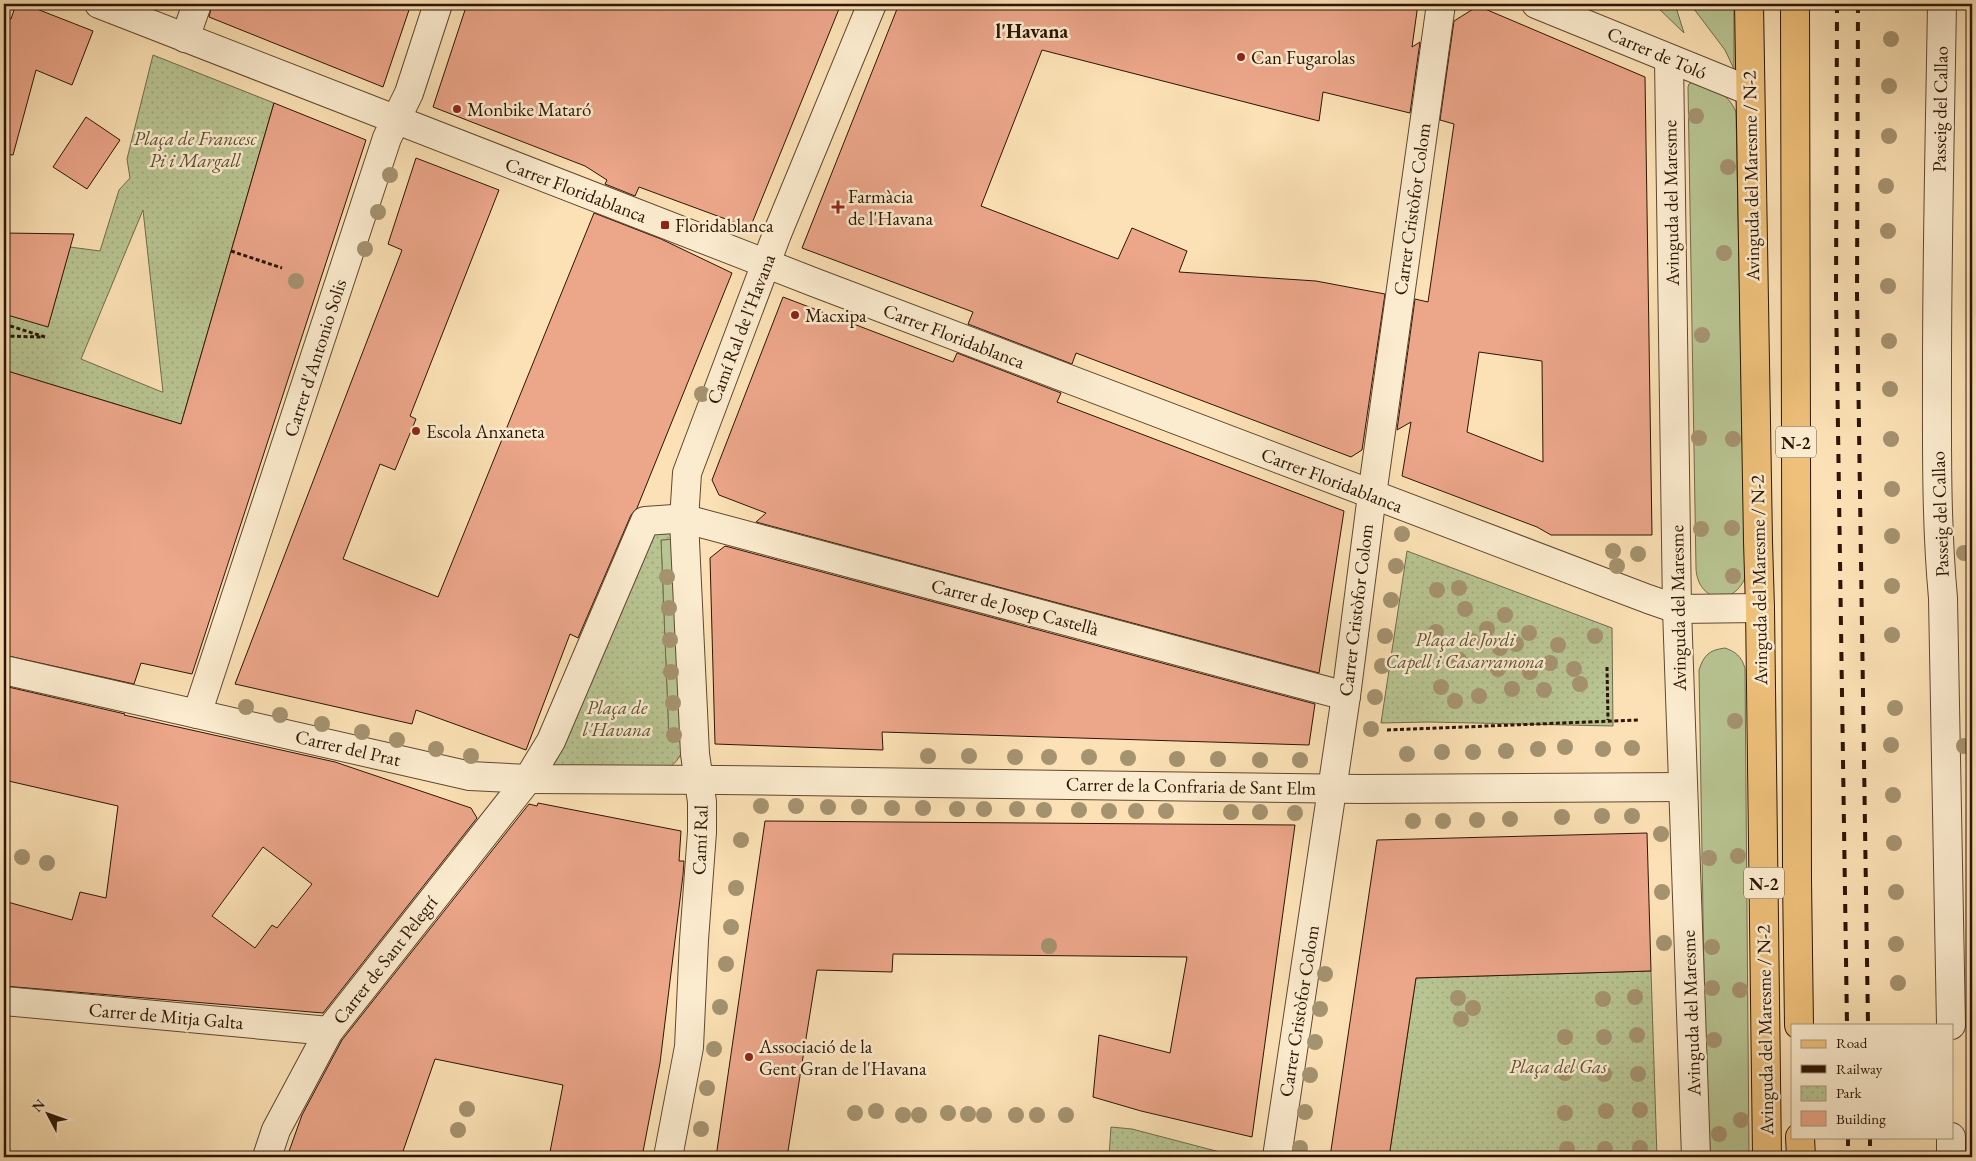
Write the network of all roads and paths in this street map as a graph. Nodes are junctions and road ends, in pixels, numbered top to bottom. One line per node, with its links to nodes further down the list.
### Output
1 (99, 4): 10 (street, Carrer Floridablanca)
2 (197, 4): 10 (street)
3 (438, 4): 13 (street, Carrer d'Antonio Solis)
4 (872, 4): 15 (street, Camí Ral de l'Havana)
5 (1441, 4): 19 (street, Carrer Cristòfor Colom)
6 (1536, 4): 11 (street, Carrer de Toló)
7 (1749, 4): 12 (main road, Avinguda del Maresme / N-2 / N-2)
8 (1795, 4): 34 (main road, Avinguda del Maresme / N-2 / N-2)
9 (1942, 4): 37 (street, Passeig del Callao)
10 (186, 38): 13 (street, Carrer Floridablanca)
11 (1669, 59): 12 (street, Carrer de Toló); 22 (street, Avinguda del Maresme)
12 (1750, 91): 21 (main road, Avinguda del Maresme / N-2 / N-2)
13 (396, 119): 15 (street, Carrer Floridablanca); 26 (street, Carrer d'Antonio Solis)
14 (232, 251): 16 (path)
15 (766, 264): 19 (street, Carrer Floridablanca); 20 (street, Camí Ral de l'Havana)
16 (282, 268)
17 (4, 324): 18 (path)
18 (4, 336)
19 (1372, 495): 22 (street, Carrer Floridablanca); 25 (street, Carrer Cristòfor Colom)
20 (684, 520): 25 (street, Carrer de Josep Castellà); 30 (street); 31 (street, Camí Ral)
21 (1760, 608): 22 (street, Carrer Floridablanca); 34 (main road); 45 (main road, Avinguda del Maresme / N-2 / N-2)
22 (1677, 609): 32 (street, Avinguda del Maresme)
23 (1607, 667): 27 (path)
24 (4, 670): 26 (street, Carrer del Prat)
25 (1346, 696): 33 (street, Carrer Cristòfor Colom)
26 (197, 714): 30 (street, Carrer del Prat)
27 (1608, 720): 28 (path); 29 (path)
28 (1638, 720)
29 (1387, 730)
30 (528, 779): 31 (street, Carrer del Prat); 38 (street, Carrer de Sant Pelegrí)
31 (698, 780): 33 (street, Carrer de la Confraria de Sant Elm); 42 (street, Camí Ral)
32 (1683, 787): 33 (street, Carrer de la Confraria de Sant Elm); 44 (street, Avinguda del Maresme)
33 (1332, 789): 43 (street, Carrer Cristòfor Colom)
34 (1797, 880): 36 (main road, Avinguda del Maresme / N-2 / N-2)
35 (4, 1001): 38 (street, Carrer de Mitja Galta)
36 (1799, 1024)
37 (1951, 1024)
38 (329, 1032): 41 (street, Carrer de Sant Pelegrí)
39 (1800, 1138): 46 (main road, Avinguda del Maresme / N-2)
40 (1951, 1138): 47 (street)
41 (266, 1157)
42 (668, 1157)
43 (1277, 1157)
44 (1696, 1157)
45 (1767, 1157)
46 (1800, 1157)
47 (1951, 1157)

